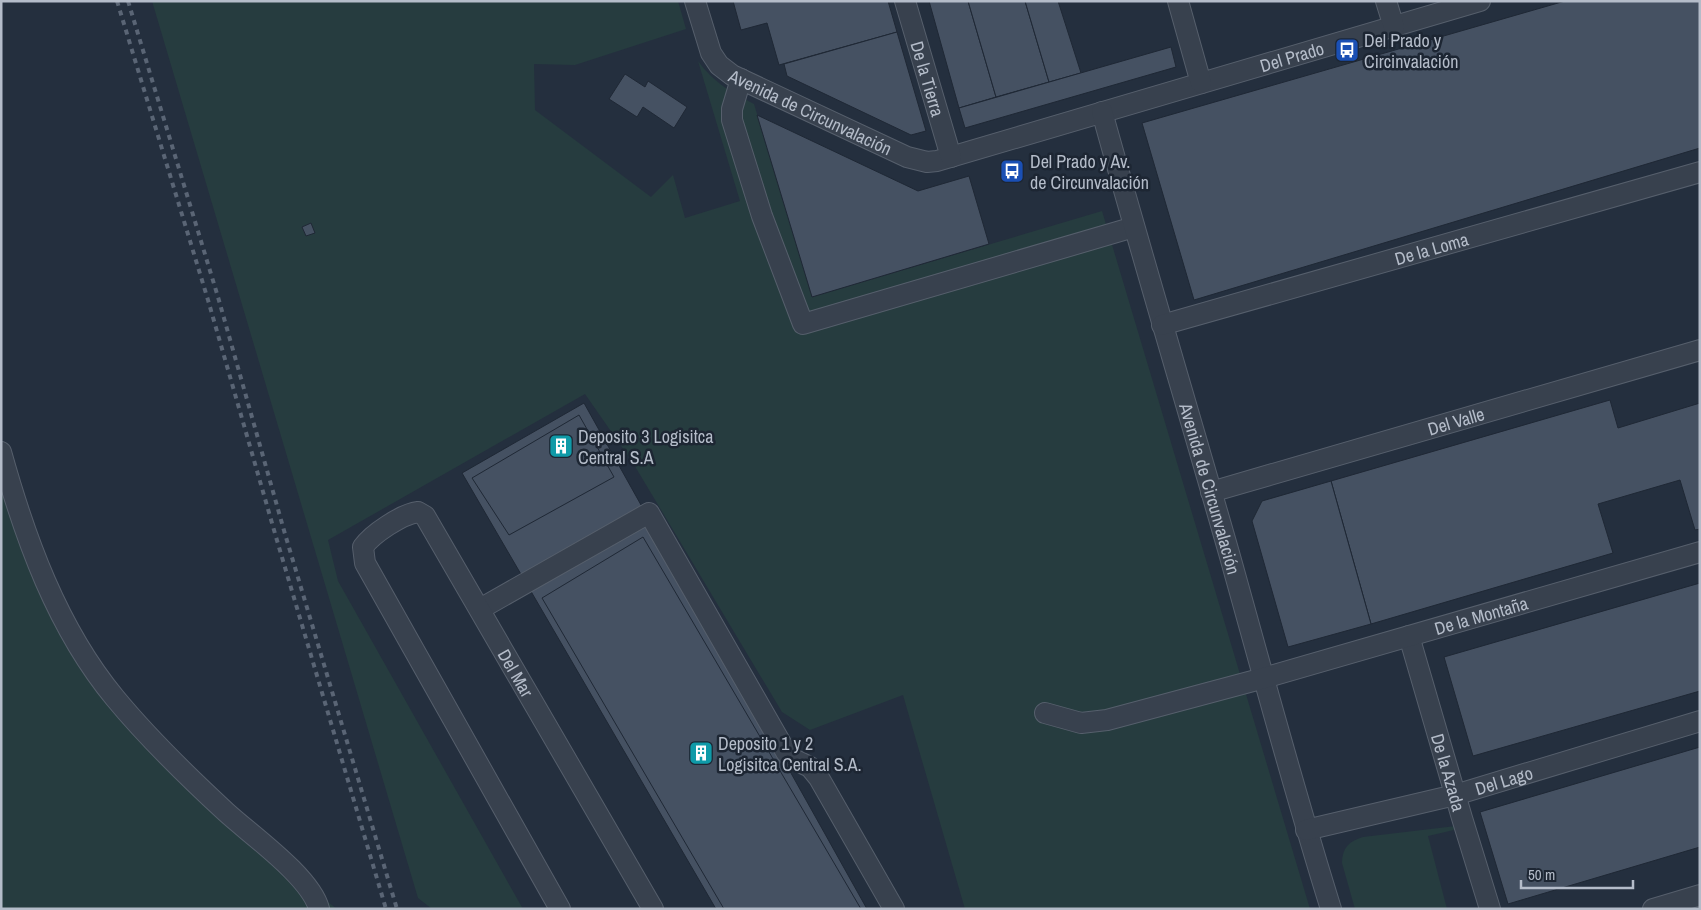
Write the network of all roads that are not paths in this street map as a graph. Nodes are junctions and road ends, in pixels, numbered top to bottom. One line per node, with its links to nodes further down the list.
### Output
1 (695, 1): 7 (street, Avenida de Circunvalación)
2 (905, 1): 10 (street, De la Tierra)
3 (1178, 1): 8 (street)
4 (1386, 1): 6 (street)
5 (1480, 1): 6 (street, Del Prado)
6 (1394, 27): 8 (street, Del Prado)
7 (741, 79): 10 (street, Avenida de Circunvalación); 12 (street)
8 (1200, 83): 9 (street, Del Prado)
9 (1102, 112): 10 (street, Avenida de Circunvalación); 12 (street, Avenida de Circunvalación)
10 (951, 157)
11 (1700, 172): 13 (street, De la Loma)
12 (1134, 227): 13 (street, Avenida de Circunvalación)
13 (1162, 326): 16 (street, Avenida de Circunvalación)
14 (1700, 350): 16 (street, Del Valle)
15 (1, 452): 26 (street)
16 (1211, 492): 20 (street, Avenida de Circunvalación)
17 (1700, 552): 19 (street, De la Montaña)
18 (480, 609): 27 (street, Del Mar); 28 (street, Del Mar); 29 (street)
19 (1409, 636): 20 (street, De la Montaña); 23 (street, De la Azada)
20 (1264, 678): 21 (street, De la Montaña); 24 (street, Avenida de Circunvalación)
21 (1045, 713)
22 (1700, 721): 23 (street, Del Lago)
23 (1455, 795): 24 (street, Del Lago); 31 (street, De la Azada)
24 (1306, 830): 30 (street, Avenida de Circunvalación)
25 (1700, 895): 32 (street)
26 (319, 909)
27 (560, 909)
28 (653, 909)
29 (894, 909)
30 (1331, 909)
31 (1490, 909)
32 (1653, 909)

